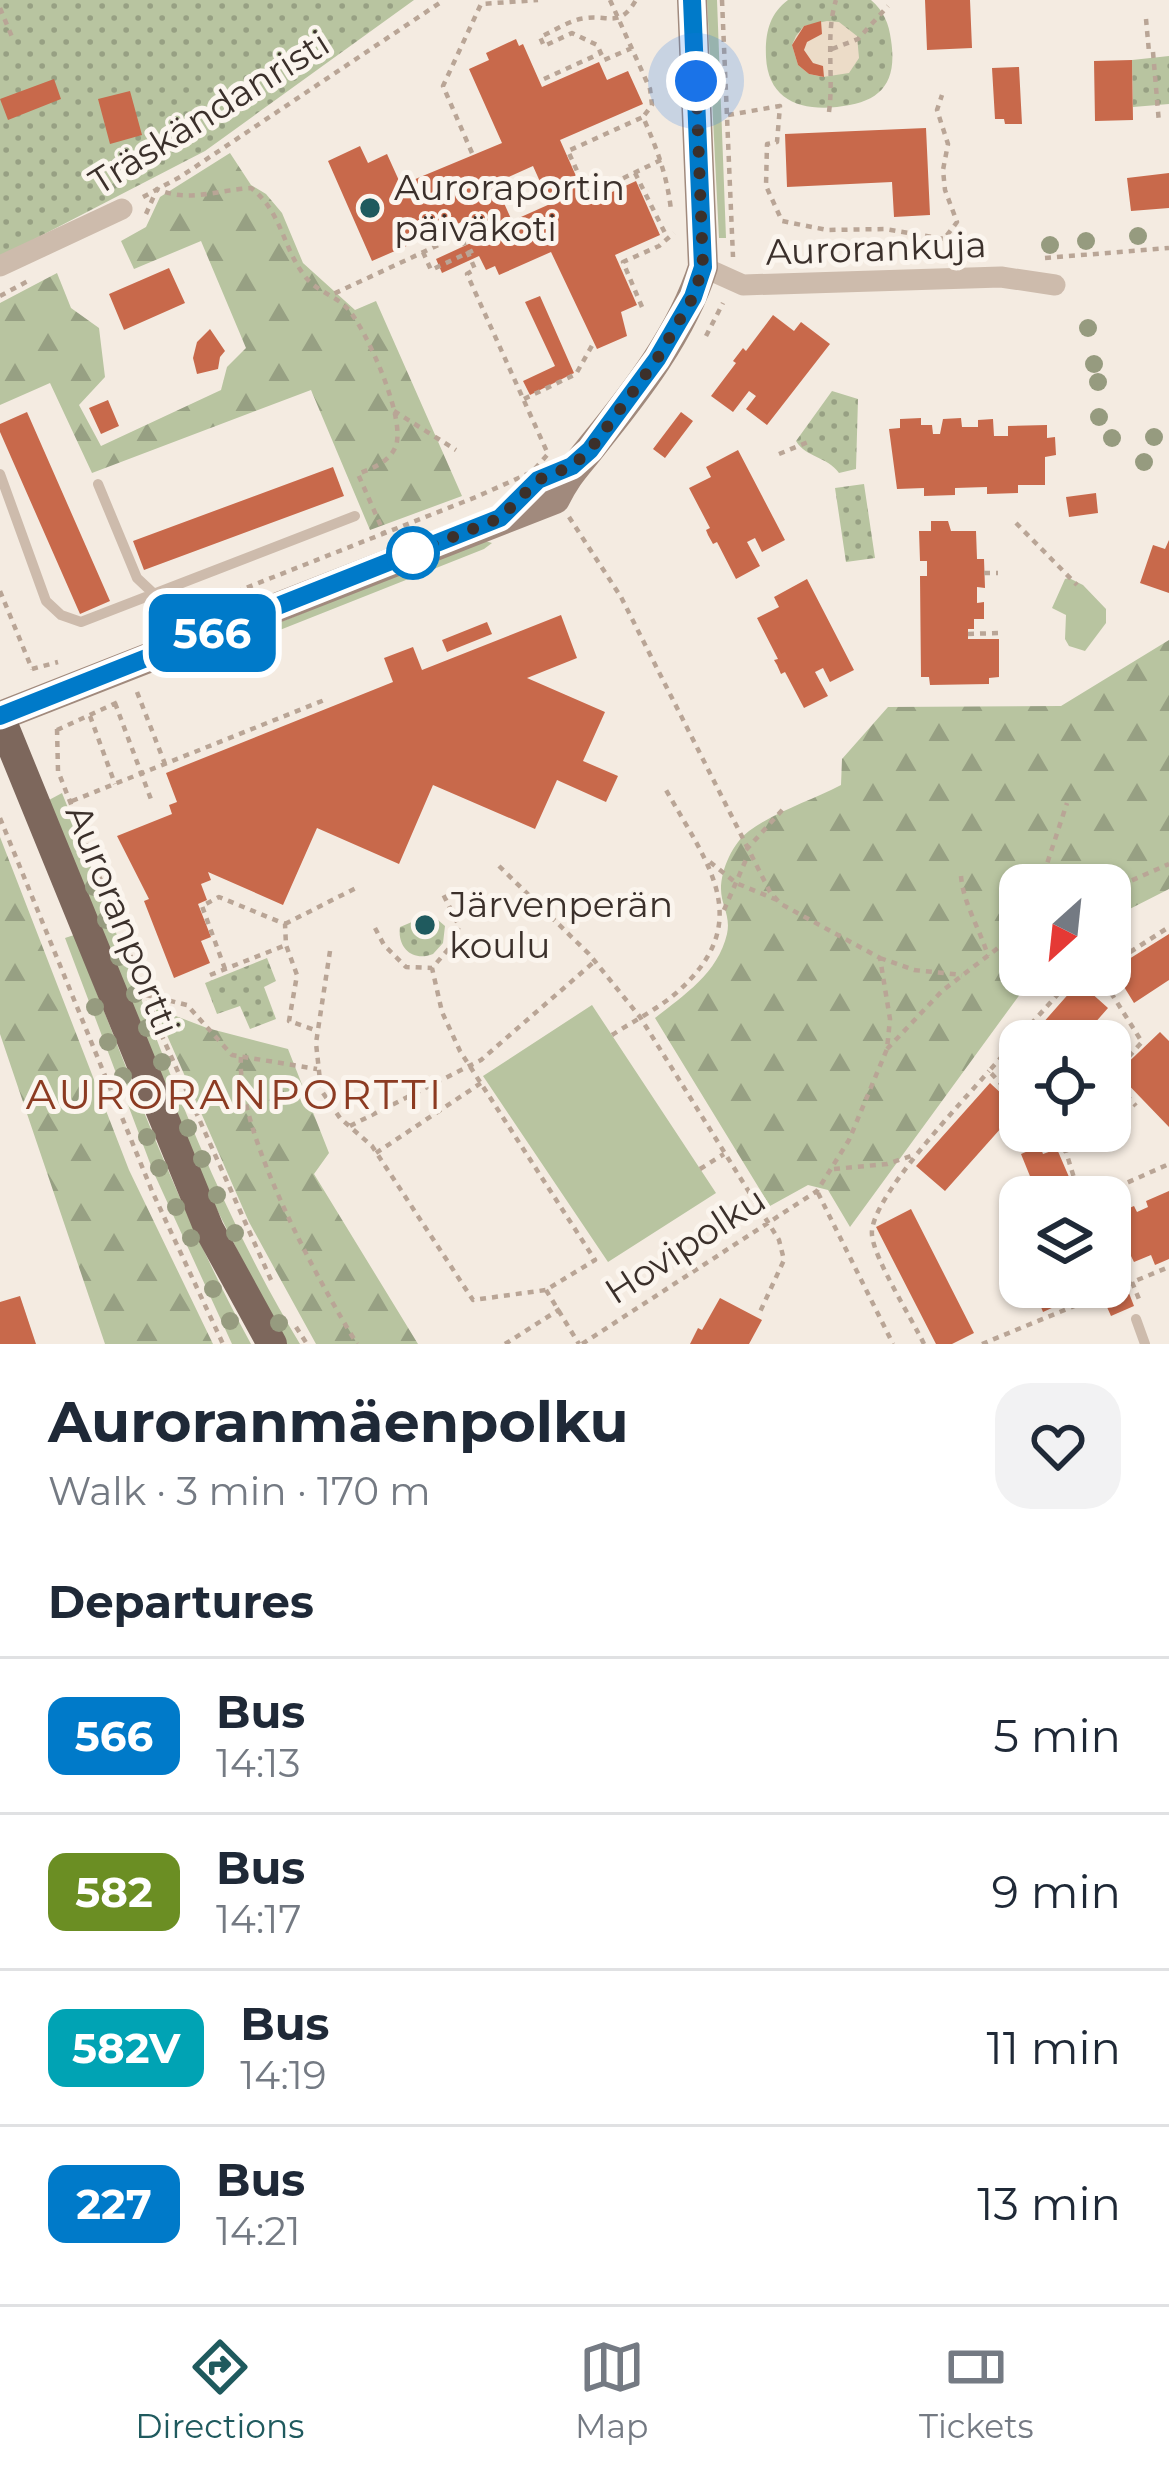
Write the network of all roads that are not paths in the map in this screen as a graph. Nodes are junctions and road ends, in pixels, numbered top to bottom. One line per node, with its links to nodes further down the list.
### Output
1 (692, 0): 4 (main road)
2 (122, 209): 3 (street, Träskändanristi)
3 (0, 266)
4 (716, 274): 5 (street, Aurorankuja); 10 (main road)
5 (1055, 284)
6 (0, 474): 9 (lane)
7 (98, 484): 9 (lane)
8 (356, 516): 9 (lane)
9 (153, 593): 10 (lane)
10 (172, 632): 11 (main road)
11 (0, 716): 13 (main road, Auroranportti)
12 (1141, 1317): 14 (lane)
13 (284, 1335)
14 (1145, 1344)

